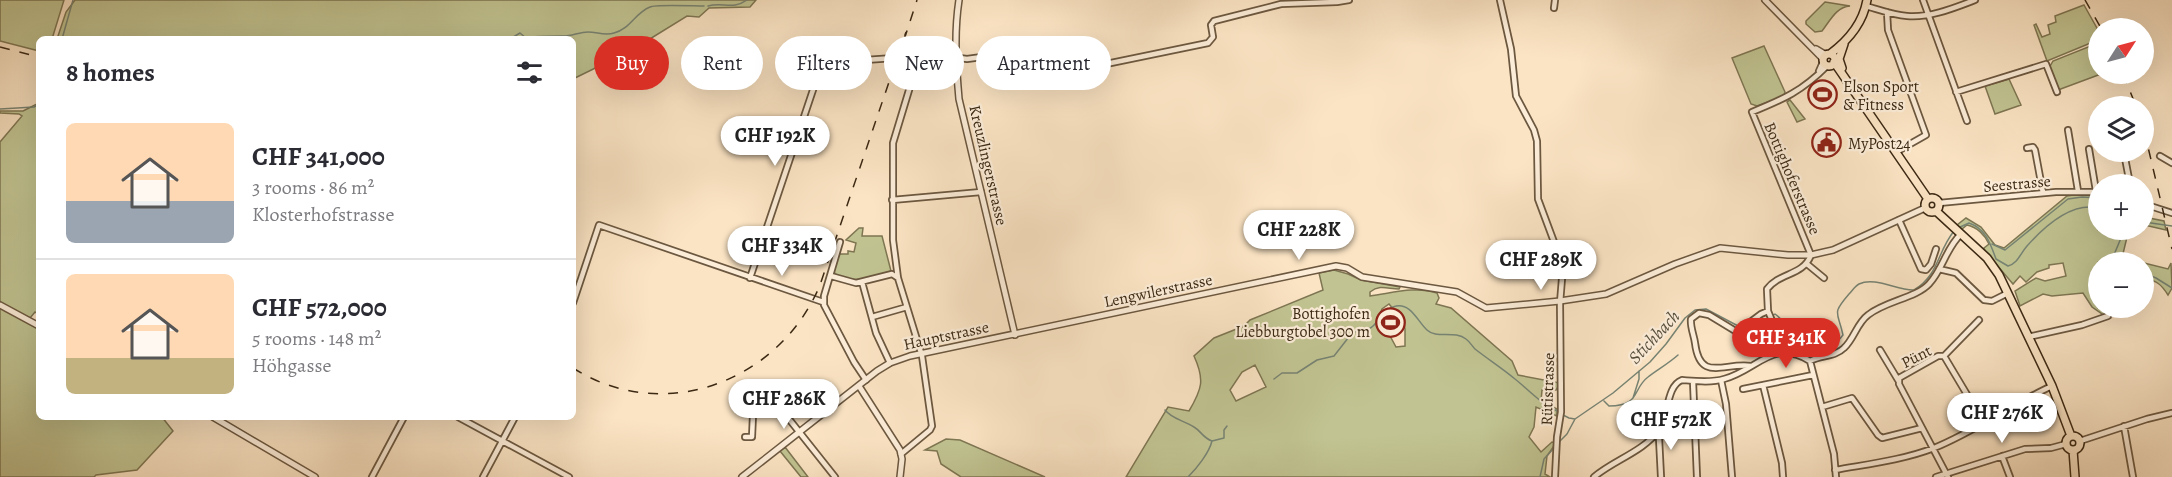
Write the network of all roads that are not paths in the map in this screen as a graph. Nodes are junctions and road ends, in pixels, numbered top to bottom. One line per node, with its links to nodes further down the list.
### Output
1 (959, 0): 12 (street, Kreuzlingerstrasse)
2 (1349, 0): 15 (street)
3 (1500, 0): 53 (street, Rütistrasse)
4 (1555, 0): 9 (street)
5 (1765, 0): 16 (street)
6 (1923, 0): 11 (street)
7 (1975, 0): 11 (street)
8 (1867, 3): 10 (street); 13 (main road)
9 (1554, 8)
10 (1887, 12): 11 (street); 25 (street)
11 (1929, 15): 20 (street)
12 (955, 36)
13 (1842, 45): 16 (main road); 17 (main road)
14 (884, 59): 47 (street)
15 (964, 59)
16 (1829, 60): 17 (main road); 43 (street, Bottighoferstrasse)
17 (1847, 80): 25 (main road)
18 (909, 90): 33 (street)
19 (959, 90): 29 (street, Kreuzlingerstrasse)
20 (1956, 92): 21 (street); 22 (street)
21 (2057, 92)
22 (1967, 121)
23 (2068, 130): 28 (street)
24 (2027, 148): 31 (street)
25 (1896, 152): 32 (main road)
26 (2160, 156): 27 (street)
27 (2172, 163)
28 (2078, 191): 30 (street, Seestrasse); 31 (street, Seestrasse)
29 (981, 192): 33 (street); 63 (street, Kreuzlingerstrasse)
30 (2088, 192)
31 (2043, 193): 34 (street, Seestrasse)
32 (1928, 199): 34 (main road); 36 (main road)
33 (892, 200): 48 (street)
34 (1937, 207): 36 (main road); 39 (main road)
35 (2154, 207): 37 (street)
36 (1925, 208): 38 (street, Lengwilerstrasse)
37 (2172, 213)
38 (1899, 220): 41 (street); 43 (street, Lengwilerstrasse)
39 (1958, 231): 42 (main road); 45 (street)
40 (840, 242): 46 (street)
41 (1936, 249)
42 (1979, 251): 52 (main road); 57 (main road)
43 (1811, 255): 44 (street); 53 (street, Lengwilerstrasse)
44 (1807, 264): 49 (street); 58 (street)
45 (1940, 269): 52 (street); 69 (street)
46 (831, 276): 50 (street); 54 (street)
47 (750, 278): 51 (street); 54 (street)
48 (898, 278): 50 (street); 56 (street)
49 (1824, 278)
50 (862, 282): 59 (street)
51 (576, 294)
52 (2006, 294): 57 (main road)
53 (1560, 301): 63 (street, Lengwilerstrasse); 110 (street, Rütistrasse)
54 (823, 302): 73 (street)
55 (0, 305): 62 (street)
56 (907, 307): 59 (street); 67 (street)
57 (2015, 310): 64 (main road)
58 (1770, 315): 66 (street); 71 (street)
59 (872, 317): 70 (street)
60 (2103, 318): 64 (street)
61 (1978, 320): 68 (street)
62 (36, 324)
63 (1015, 335): 67 (street, Hauptstrasse)
64 (2028, 337): 79 (main road)
65 (1880, 350): 75 (street)
66 (1785, 352): 69 (street); 71 (street)
67 (921, 354): 70 (street, Hauptstrasse); 99 (street)
68 (1944, 356): 75 (street, Pünt); 87 (street, Pünt)
69 (1810, 361): 72 (street)
70 (890, 363): 73 (street, Hauptstrasse)
71 (1750, 366): 74 (street)
72 (1813, 375): 77 (street); 81 (street)
73 (866, 380): 78 (street, Hauptstrasse)
74 (1722, 380): 76 (street); 114 (street)
75 (1898, 380): 89 (street, Pünt)
76 (1693, 381): 91 (street); 113 (street)
77 (1763, 385): 80 (street); 115 (street)
78 (859, 386): 90 (street, Hauptstrasse); 99 (street)
79 (2052, 386): 87 (street); 92 (main road)
80 (1743, 389)
81 (1822, 407): 89 (street); 101 (street)
82 (2172, 413): 88 (street)
83 (218, 420): 104 (street)
84 (402, 420): 105 (street)
85 (464, 420): 94 (street)
86 (513, 420): 94 (street)
87 (1984, 423): 97 (street)
88 (2124, 426): 95 (street); 120 (street)
89 (1922, 428): 97 (street, Pünt)
90 (799, 433): 93 (street); 108 (street, Hauptstrasse); 109 (street)
91 (1656, 433): 111 (street); 112 (street)
92 (2071, 436): 95 (main road); 96 (main road)
93 (745, 437)
94 (502, 441): 106 (street); 107 (street)
95 (2080, 441): 98 (main road)
96 (2066, 444): 98 (main road); 100 (street)
97 (1934, 448): 101 (street); 102 (street, Pünt)
98 (2073, 450): 119 (main road)
99 (901, 454): 103 (street)
100 (2002, 456): 102 (street); 118 (street)
101 (1835, 470): 116 (street)
102 (1947, 475): 117 (street)
103 (899, 476)
104 (315, 477)
105 (372, 477)
106 (483, 477)
107 (568, 477)
108 (742, 477)
109 (835, 477)
110 (1555, 477)
111 (1594, 477)
112 (1661, 477)
113 (1697, 477)
114 (1732, 477)
115 (1783, 477)
116 (1836, 477)
117 (1936, 477)
118 (2010, 477)
119 (2075, 477)
120 (2133, 477)

